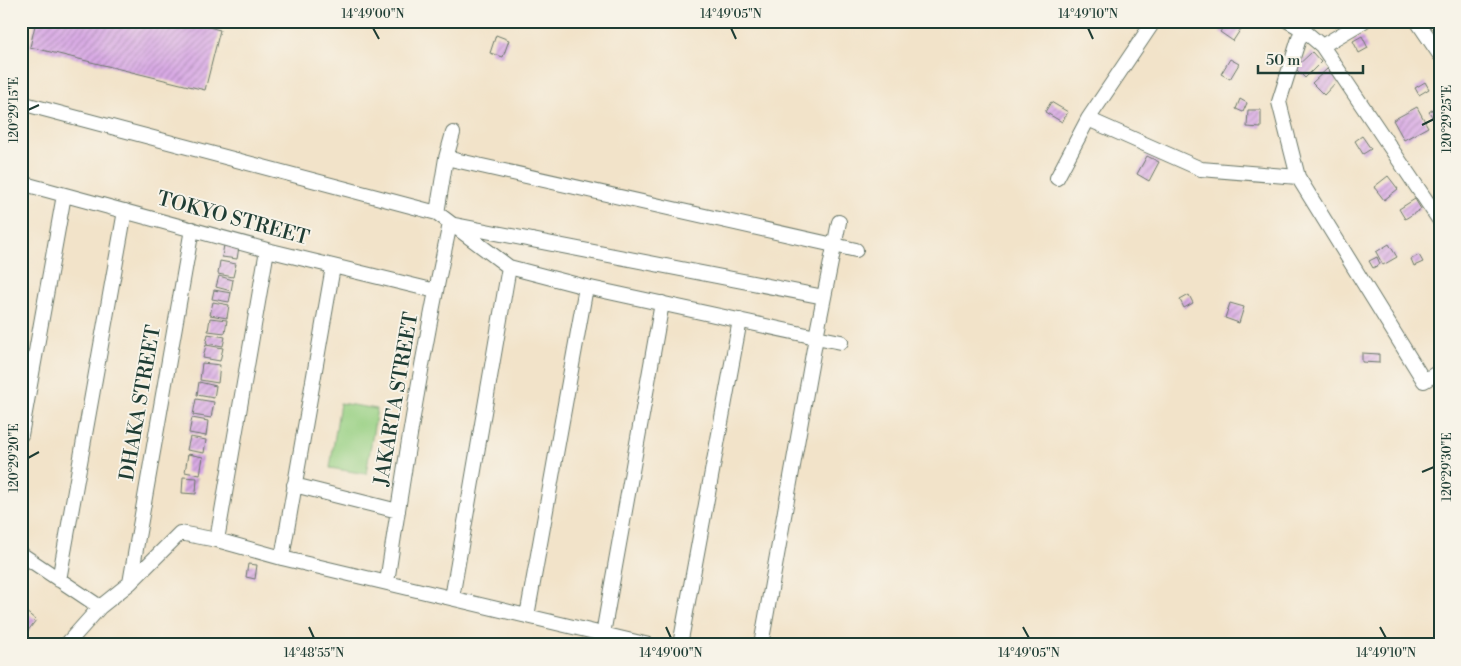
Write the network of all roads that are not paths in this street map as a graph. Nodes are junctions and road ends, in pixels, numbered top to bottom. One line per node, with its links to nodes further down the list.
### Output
1 (1154, 21): 9 (street)
2 (1288, 21): 5 (street)
3 (1364, 21): 6 (street)
4 (1417, 21): 7 (street)
5 (1302, 29): 6 (street); 12 (street)
6 (1322, 46): 18 (street)
7 (1440, 55)
8 (21, 103): 17 (street)
9 (1088, 119): 12 (street); 13 (street)
10 (453, 133): 11 (street)
11 (446, 158): 17 (street); 22 (street)
12 (1298, 177): 34 (street)
13 (1057, 178)
14 (21, 183): 15 (street, TOKYO STREET)
15 (64, 195): 16 (street, TOKYO STREET); 35 (street)
16 (125, 211): 21 (street, TOKYO STREET); 41 (street)
17 (437, 213): 20 (street)
18 (1440, 221)
19 (840, 222): 22 (street)
20 (450, 224): 26 (street); 28 (street, JAKARTA STREET); 29 (street)
21 (192, 229): 23 (street, TOKYO STREET); 43 (street, DHAKA STREET)
22 (835, 245): 24 (street); 29 (street)
23 (268, 250): 25 (street, TOKYO STREET); 38 (street)
24 (856, 250)
25 (333, 267): 28 (street, TOKYO STREET); 36 (street)
26 (509, 268): 27 (street); 44 (street)
27 (586, 286): 30 (street); 46 (street)
28 (436, 291): 37 (street, JAKARTA STREET)
29 (824, 297): 32 (street)
30 (662, 303): 31 (street); 47 (street)
31 (740, 320): 32 (street); 50 (street)
32 (816, 337): 33 (street); 51 (street)
33 (841, 342)
34 (1440, 372)
35 (21, 435)
36 (294, 485): 37 (street); 40 (street)
37 (398, 511): 42 (street, JAKARTA STREET)
38 (217, 540): 40 (street); 43 (street)
39 (21, 554): 41 (street)
40 (282, 558): 42 (street)
41 (59, 580): 45 (street)
42 (387, 582): 44 (street)
43 (130, 583): 45 (street)
44 (452, 598): 46 (street)
45 (100, 607): 48 (street)
46 (527, 616): 47 (street)
47 (603, 634): 49 (street)
48 (66, 645)
49 (649, 645)
50 (680, 645)
51 (761, 645)

